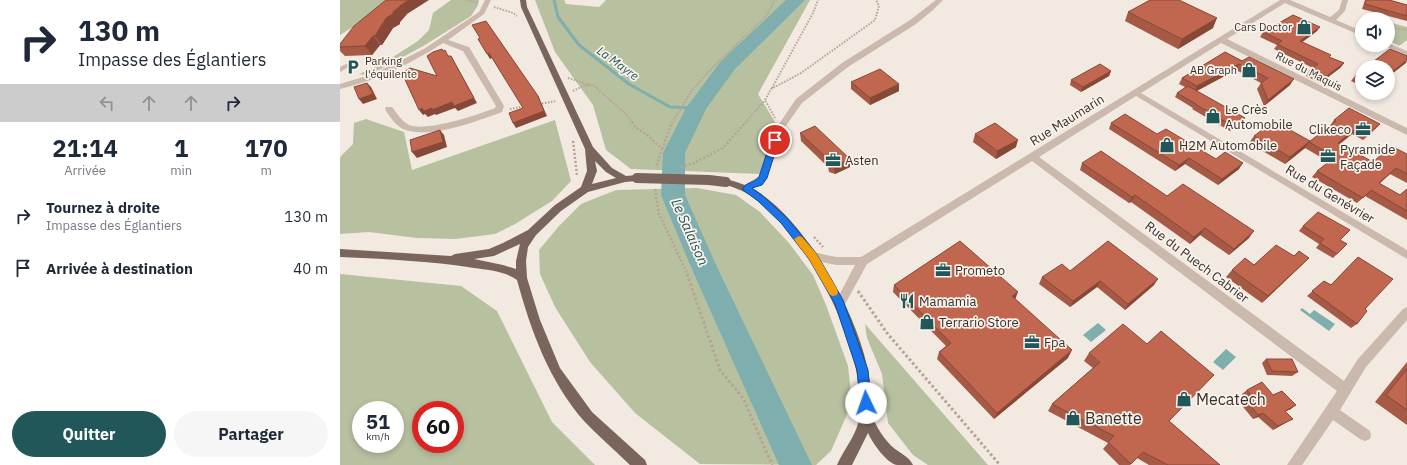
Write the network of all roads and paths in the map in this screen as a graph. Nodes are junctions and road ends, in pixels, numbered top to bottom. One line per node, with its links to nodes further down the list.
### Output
1 (467, 0): 9 (path)
2 (523, 0): 18 (main road)
3 (775, 0): 32 (path)
4 (818, 0): 21 (path)
5 (876, 0): 21 (path)
6 (940, 0): 29 (street)
7 (1284, 0): 10 (street); 15 (street, Rue Maumarin)
8 (1345, 0): 10 (street)
9 (485, 1): 14 (street)
10 (1331, 20): 13 (street)
11 (1395, 28): 12 (path)
12 (1407, 30)
13 (1355, 31)
14 (442, 40): 20 (street); 28 (street)
15 (1222, 40): 22 (street, Rue Maumarin); 30 (street, Rue du Maquis)
16 (1395, 49): 17 (street)
17 (1407, 54)
18 (556, 79): 19 (path); 23 (main road)
19 (593, 86): 23 (path); 32 (path)
20 (340, 87)
21 (771, 89): 24 (path)
22 (1136, 93): 33 (street, Rue Maumarin); 43 (street, Rue du Genévrier)
23 (566, 99): 25 (path); 31 (main road)
24 (765, 100): 29 (path); 34 (path)
25 (538, 104)
26 (531, 105): 28 (path)
27 (389, 109): 28 (street)
28 (499, 110)
29 (779, 130): 39 (street)
30 (1407, 132)
31 (589, 149): 36 (main road); 38 (main road)
32 (662, 149): 35 (path)
33 (1033, 157): 47 (street, Rue Maumarin); 52 (street, Rue du Puech Cabrier)
34 (681, 167)
35 (662, 170)
36 (625, 179): 38 (main road); 39 (main road, bridge)
37 (655, 184): 57 (path)
38 (585, 189): 41 (main road)
39 (746, 189): 44 (main road)
40 (809, 231): 46 (path)
41 (532, 232): 45 (main road); 48 (main road)
42 (340, 253): 45 (main road)
43 (1407, 255)
44 (812, 256): 46 (street); 50 (main road)
45 (447, 259): 48 (main road)
46 (836, 261): 47 (street)
47 (863, 261): 49 (street)
48 (522, 278): 56 (main road)
49 (851, 281): 50 (street); 60 (path)
50 (840, 303): 54 (main road)
51 (1407, 312): 52 (street)
52 (1344, 389): 53 (street)
53 (1331, 411): 55 (street); 61 (street)
54 (866, 414): 58 (main road); 59 (main road)
55 (1365, 436)
56 (640, 465)
57 (772, 465)
58 (844, 465)
59 (906, 465)
60 (1000, 465)
61 (1294, 465)

